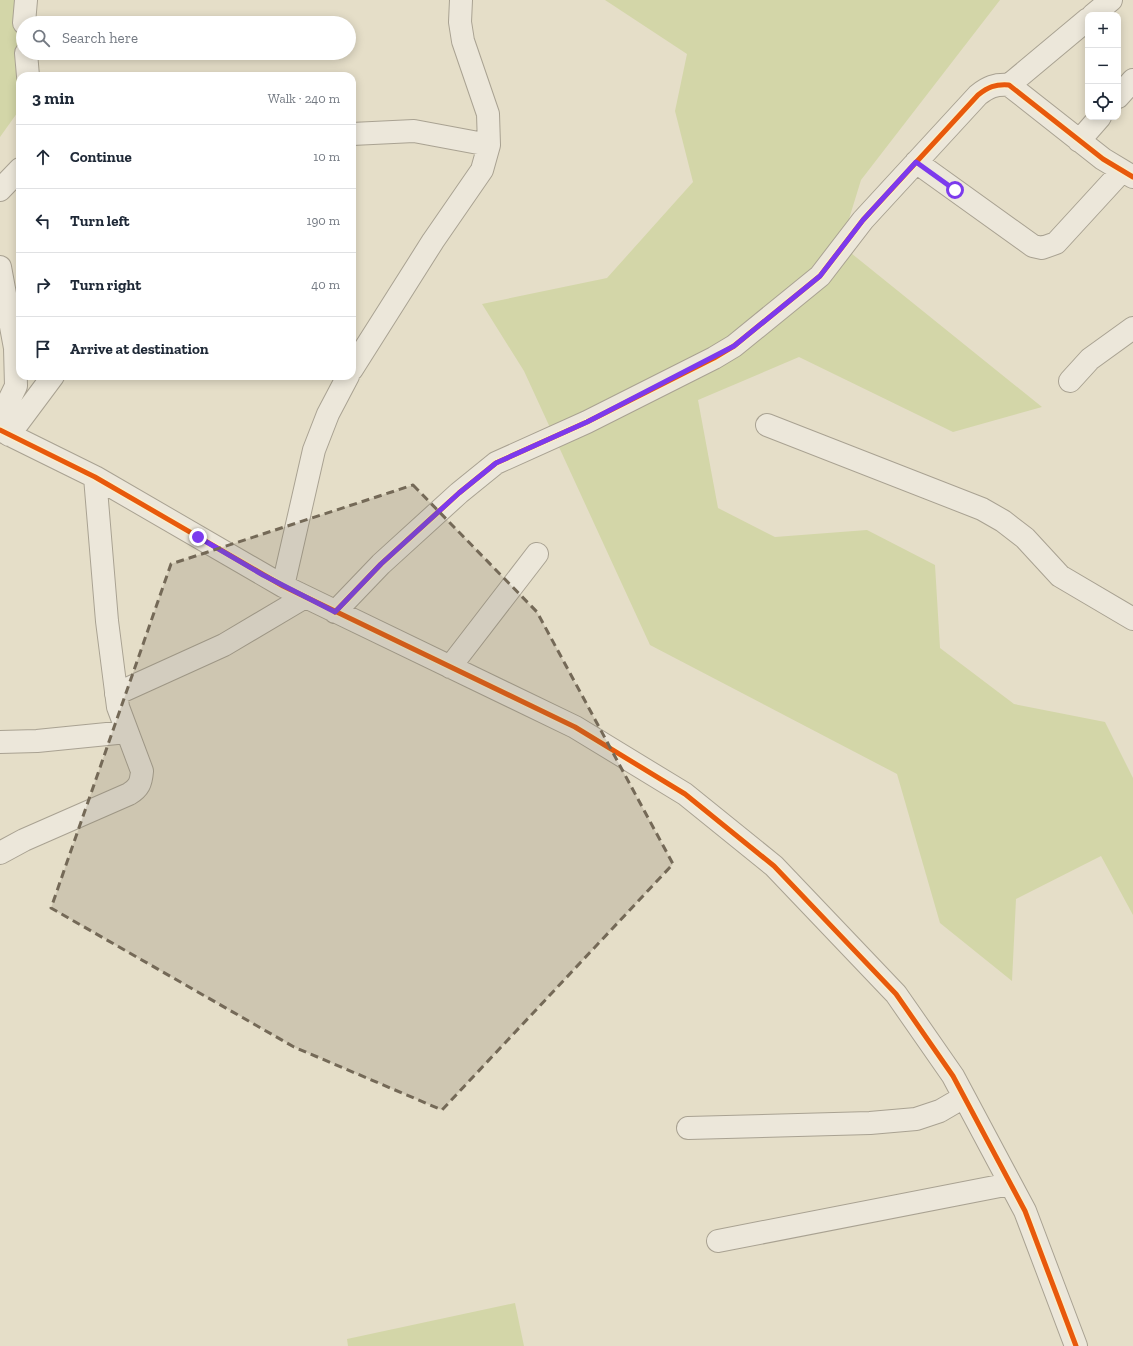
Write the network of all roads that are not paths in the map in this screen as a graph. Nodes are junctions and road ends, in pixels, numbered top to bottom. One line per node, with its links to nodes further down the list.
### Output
1 (26, 0): 6 (street)
2 (446, 0): 7 (street)
3 (461, 0): 7 (street)
4 (1111, 0): 5 (street)
5 (1097, 12)
6 (25, 16)
7 (460, 22): 17 (street)
8 (1085, 22): 12 (street)
9 (27, 60): 10 (street)
10 (28, 72)
11 (1133, 80): 13 (street)
12 (1009, 85): 16 (street); 18 (street)
13 (1121, 94)
14 (1098, 120): 16 (street)
15 (356, 134): 17 (street)
16 (1080, 141): 20 (street)
17 (489, 144): 24 (street)
18 (916, 162): 20 (street); 34 (street)
19 (16, 174): 21 (street)
20 (1128, 174)
21 (0, 190)
22 (0, 267): 29 (street)
23 (1133, 328): 27 (street)
24 (356, 363)
25 (49, 380): 29 (street)
26 (346, 380): 32 (street)
27 (1070, 381)
28 (767, 425): 35 (street)
29 (3, 428): 30 (street)
30 (95, 477): 32 (street); 37 (street)
31 (537, 554): 36 (street)
32 (283, 586): 33 (street)
33 (305, 597): 34 (street); 37 (street)
34 (335, 612): 36 (street)
35 (1133, 618)
36 (450, 667): 41 (street)
37 (116, 694): 38 (street)
38 (127, 732): 39 (street); 40 (street)
39 (0, 742)
40 (0, 854)
41 (964, 1097): 42 (street); 43 (street)
42 (688, 1128)
43 (1010, 1184): 44 (street); 45 (street)
44 (718, 1242)
45 (1076, 1346)

